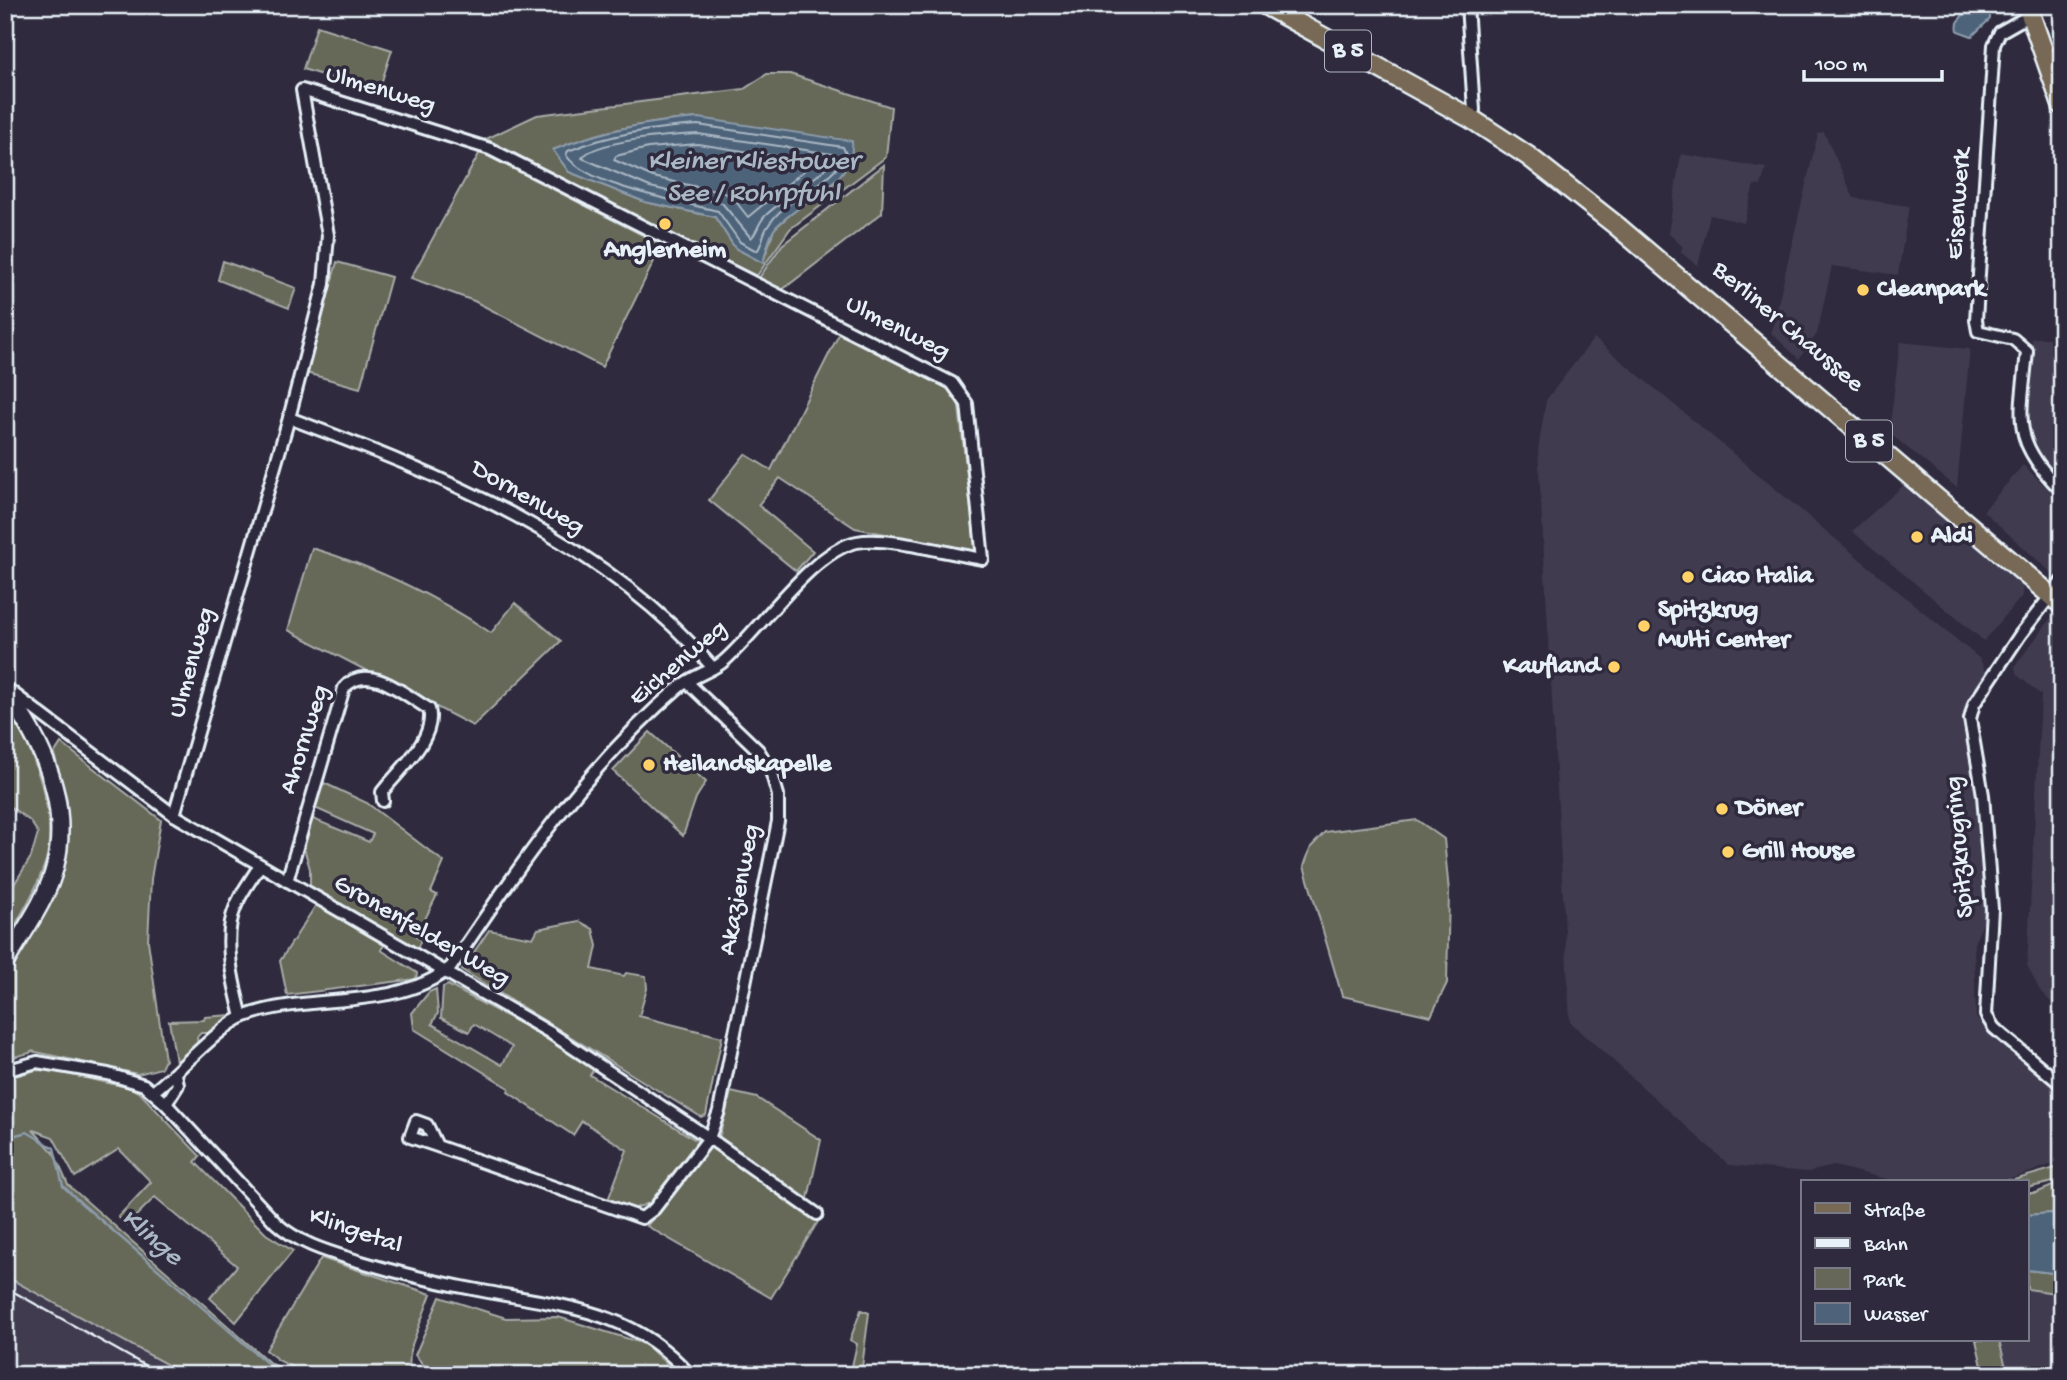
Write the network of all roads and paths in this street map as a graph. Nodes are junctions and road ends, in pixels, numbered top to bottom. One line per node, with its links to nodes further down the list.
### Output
1 (1265, 5): 5 (main road, Berliner Chaussee / B 5)
2 (1467, 5): 5 (street)
3 (2028, 10): 4 (main road); 7 (street, Eisenwerk)
4 (2062, 105)
5 (1473, 116): 9 (main road, Berliner Chaussee / B 5)
6 (289, 418): 8 (street, Ulmenweg); 10 (street, Dornenweg); 14 (street, Ulmenweg)
7 (2062, 491)
8 (983, 559): 10 (street, Eichenweg)
9 (2058, 593): 22 (street, Spitzkrugring)
10 (713, 668): 11 (street, Eichenweg)
11 (687, 682): 18 (street, Eichenweg); 25 (street, Akazienweg)
12 (5, 689): 14 (street, Gronenfelder Weg); 17 (main road)
13 (383, 801): 16 (street, Ahornweg)
14 (174, 815): 15 (street, Gronenfelder Weg)
15 (260, 865): 16 (street, Gronenfelder Weg); 19 (street)
16 (287, 881): 18 (street, Gronenfelder Weg)
17 (5, 963)
18 (443, 973): 19 (street); 25 (street, Gronenfelder Weg)
19 (242, 1017): 21 (street)
20 (5, 1071): 23 (street, Klingetal)
21 (176, 1074): 23 (street); 24 (street)
22 (2062, 1085)
23 (154, 1091): 24 (street, Klingetal)
24 (166, 1104): 28 (street, Klingetal)
25 (709, 1138): 26 (street); 27 (street, Gronenfelder Weg)
26 (437, 1146)
27 (817, 1214)
28 (690, 1375)

